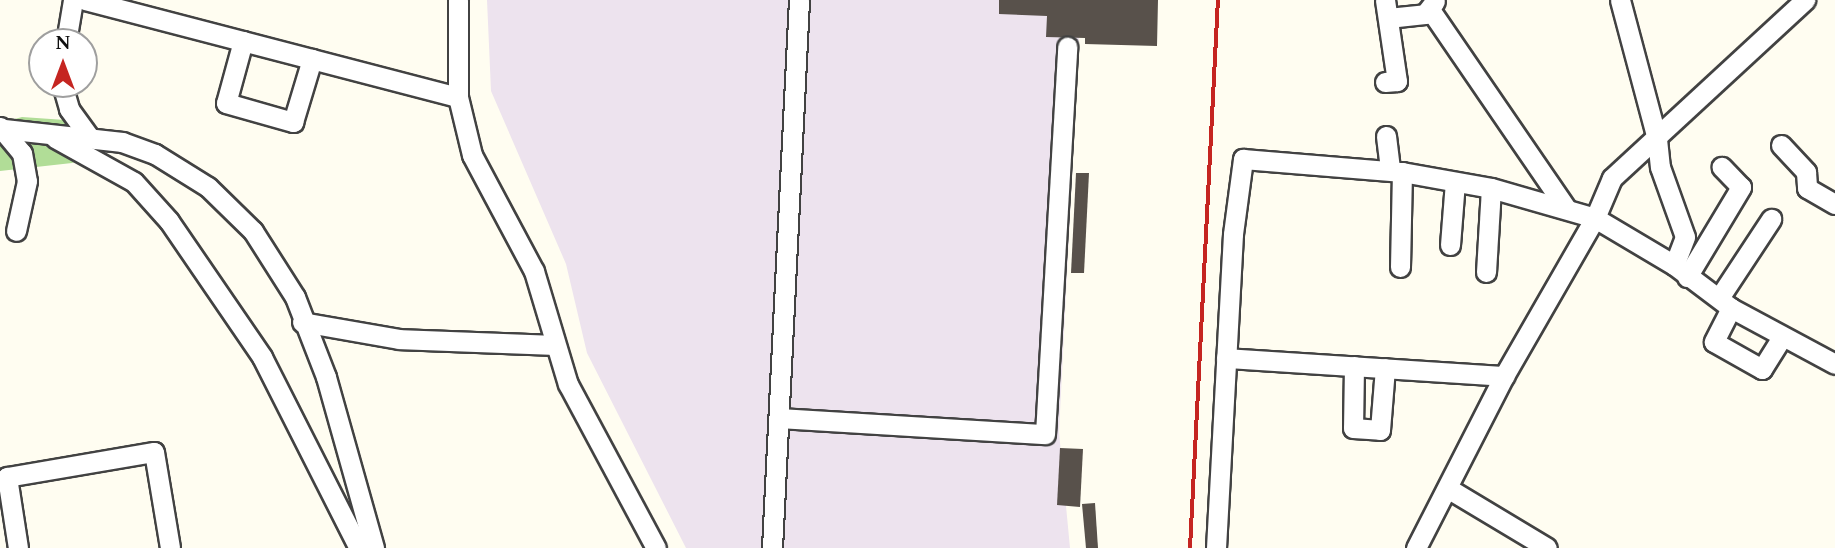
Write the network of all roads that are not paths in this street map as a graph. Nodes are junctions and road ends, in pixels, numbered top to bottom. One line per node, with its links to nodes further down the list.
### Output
1 (73, 0): 9 (street)
2 (85, 0): 10 (street)
3 (458, 0): 14 (street)
4 (799, 0): 44 (street)
5 (1620, 0): 20 (street)
6 (1805, 0): 20 (street)
7 (1433, 6): 8 (street); 27 (street)
8 (1386, 9): 13 (street)
9 (68, 28)
10 (243, 41): 12 (street); 12 (street)
11 (1067, 47): 44 (street)
12 (312, 59): 14 (street)
13 (1385, 82)
14 (457, 97): 38 (street)
15 (66, 98): 19 (street)
16 (2, 128): 17 (street); 30 (street)
17 (45, 132): 19 (street); 48 (street)
18 (1386, 135): 23 (street)
19 (89, 138): 36 (street)
20 (1657, 139): 28 (street); 33 (street)
21 (1781, 145): 26 (street)
22 (1722, 167): 33 (street)
23 (1396, 171): 24 (street); 32 (street); 39 (street)
24 (1455, 182): 25 (street); 31 (street)
25 (1492, 188): 27 (street); 34 (street)
26 (1835, 204)
27 (1566, 208): 28 (street)
28 (1595, 218): 33 (street); 43 (street)
29 (1771, 219): 35 (street)
30 (16, 231)
31 (1450, 245)
32 (1400, 267)
33 (1681, 271): 35 (street)
34 (1486, 272)
35 (1725, 303): 37 (street); 37 (street)
36 (302, 321): 38 (street); 49 (street)
37 (1781, 338): 40 (street)
38 (553, 345): 50 (street)
39 (1226, 358): 41 (street); 52 (street)
40 (1835, 364)
41 (1354, 366): 42 (street); 42 (street)
42 (1385, 368): 43 (street)
43 (1504, 376): 45 (street)
44 (780, 418): 51 (street)
45 (1449, 489): 53 (street); 54 (street)
46 (18, 548): 47 (street)
47 (170, 548)
48 (359, 548)
49 (374, 548)
50 (656, 548)
51 (772, 548)
52 (1216, 548)
53 (1416, 548)
54 (1546, 548)

